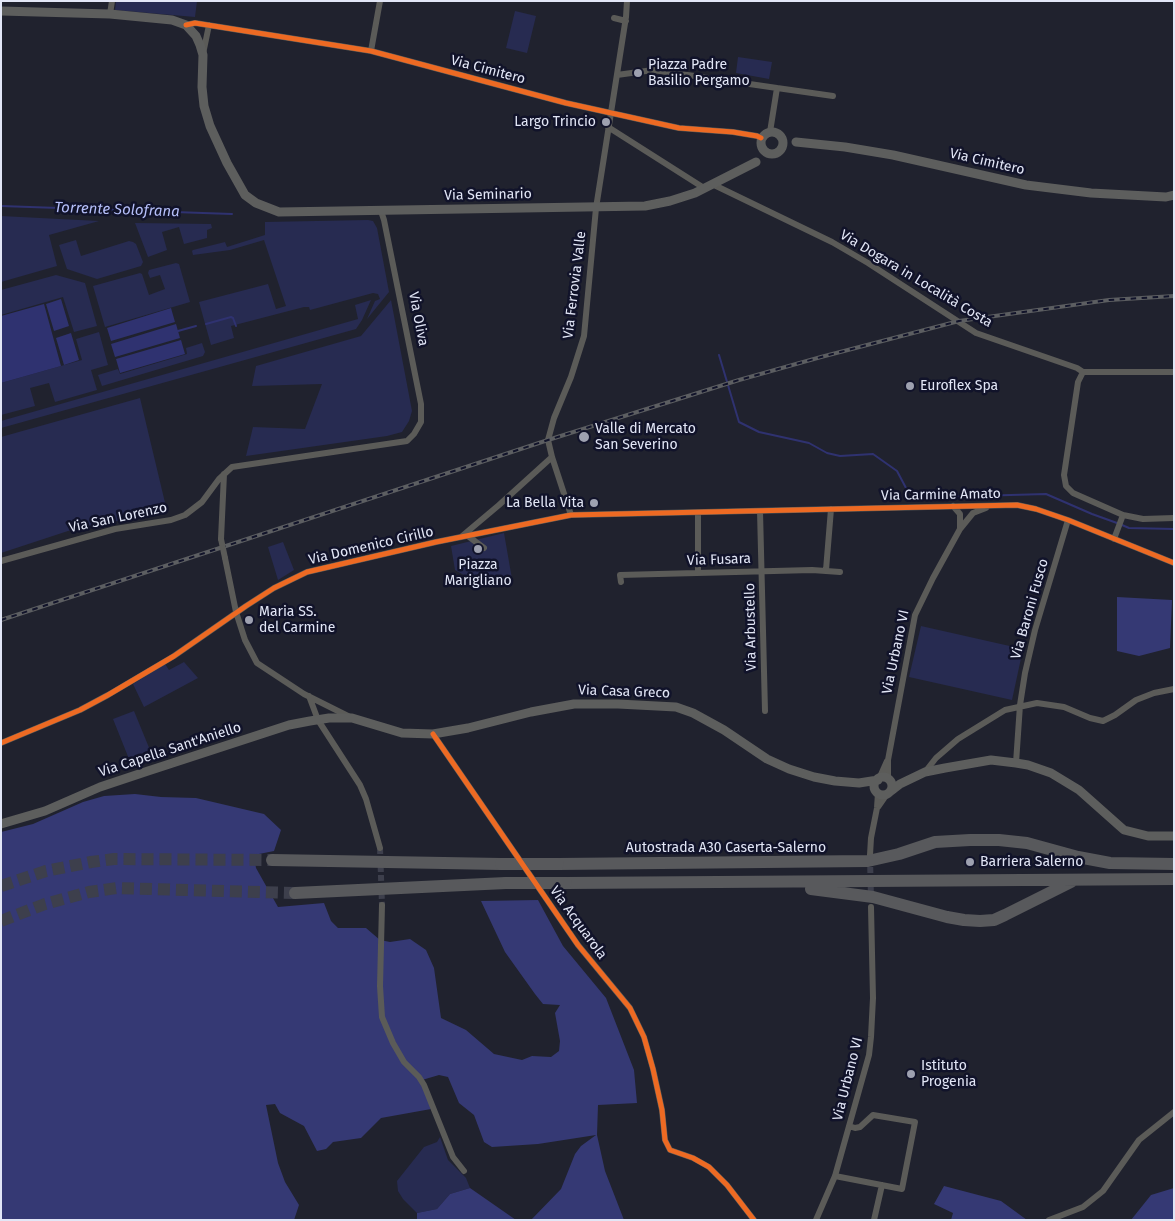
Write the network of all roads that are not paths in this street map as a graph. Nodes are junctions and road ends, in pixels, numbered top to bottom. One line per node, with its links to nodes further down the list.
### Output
1 (112, 1): 5 (street)
2 (380, 1): 11 (street)
3 (627, 1): 7 (street, Via Ferrovia Valle)
4 (2, 10): 5 (main road)
5 (110, 14): 8 (main road)
6 (614, 18): 7 (street)
7 (626, 21): 13 (street, Via Ferrovia Valle)
8 (186, 25): 9 (street, Via Cimitero); 10 (main road)
9 (209, 25): 10 (street); 11 (street, Via Cimitero); 12 (street)
10 (196, 36): 12 (main road)
11 (371, 52): 16 (street, Via Cimitero)
12 (203, 55): 29 (main road)
13 (617, 75): 14 (street); 16 (street, Via Ferrovia Valle)
14 (777, 88): 15 (street); 18 (street)
15 (833, 96)
16 (610, 113): 17 (street, Via Ferrovia Valle); 21 (street, Via Cimitero)
17 (608, 127): 26 (street); 28 (street, Via Ferrovia Valle)
18 (770, 132): 19 (main road, Via Cimitero); 21 (main road)
19 (782, 138): 20 (main road, Via Cimitero); 22 (main road)
20 (796, 142): 22 (main road, Via Cimitero); 27 (main road, Via Cimitero)
21 (761, 143): 23 (main road, Via Cimitero); 24 (main road)
22 (782, 148): 23 (main road, Via Cimitero)
23 (773, 154): 24 (main road, Via Cimitero)
24 (756, 162): 25 (main road, Via Cimitero)
25 (712, 184): 26 (main road, Via Cimitero); 30 (street, Via Dogara in Località Costa)
26 (704, 188): 28 (main road, Via Cimitero)
27 (1174, 195)
28 (596, 208): 29 (main road, Via Seminario); 32 (street, Via Ferrovia Valle)
29 (381, 211): 33 (street, Via Oliva)
30 (1083, 372): 31 (street, Via Dogara in Località Costa); 43 (street)
31 (1174, 372)
32 (552, 457): 42 (street, Via Ferrovia Valle); 48 (street)
33 (224, 474): 51 (street, Via San Lorenzo); 58 (street, bridge)
34 (953, 506): 35 (street, Via Carmine Amato); 37 (street, Via Carmine Amato); 41 (street)
35 (968, 506): 36 (street, Via Carmine Amato); 40 (street); 41 (street)
36 (991, 506): 40 (street, Via Urbano VI); 45 (street, Via Carmine Amato)
37 (830, 509): 38 (street, Via Carmine Amato); 53 (street)
38 (760, 511): 39 (street, Via Carmine Amato); 54 (street, Via Arbustello)
39 (698, 513): 42 (street, Via Domenico Cirillo); 56 (street)
40 (973, 513): 46 (street, Via Urbano VI)
41 (960, 514): 46 (street, Via Urbano VI)
42 (571, 515): 47 (street, Via Domenico Cirillo)
43 (1122, 517): 44 (street); 49 (street)
44 (1174, 518)
45 (1068, 520): 49 (street, Via Carmine Amato); 61 (street, Via Baroni Fusco)
46 (960, 529): 69 (street, Via Urbano VI)
47 (468, 536): 48 (street, Via Domenico Cirillo); 50 (street)
48 (460, 538): 58 (street, Via Domenico Cirillo)
49 (1114, 539): 52 (street, Via Carmine Amato)
50 (484, 548)
51 (1, 561)
52 (1174, 563)
53 (826, 570): 54 (street, Via Fusara); 55 (street, Via Fusara)
54 (762, 571): 56 (street, Via Fusara); 62 (street, Via Arbustello)
55 (840, 572)
56 (698, 573): 57 (street, Via Fusara)
57 (621, 582)
58 (236, 612): 60 (street); 66 (street, Via Domenico Cirillo)
59 (1174, 689): 61 (street)
60 (309, 696): 63 (street); 64 (street)
61 (1020, 705): 67 (street, Via Baroni Fusco); 68 (street)
62 (765, 711)
63 (352, 718): 64 (main road, Via Capella Sant'Aniello); 65 (main road)
64 (318, 720): 73 (main road, Via Capella Sant'Aniello); 75 (street)
65 (433, 734): 70 (main road, Via Casa Greco); 90 (street, Via Acquarola)
66 (1, 743)
67 (1016, 762): 68 (main road); 74 (main road)
68 (925, 772): 71 (main road)
69 (884, 779): 70 (main road); 71 (main road); 72 (main road); 72 (main road)
70 (859, 783): 72 (main road)
71 (900, 784): 72 (main road)
72 (883, 792): 76 (street)
73 (1, 824)
74 (1174, 836)
75 (380, 848)
76 (870, 855)
77 (272, 860): 78 (highway, Autostrada A30 Caserta-Salerno, bridge)
78 (1174, 864)
79 (1174, 879): 80 (highway)
80 (1075, 880): 81 (highway); 81 (highway)
81 (731, 882): 82 (highway, bridge)
82 (295, 892)
83 (382, 905): 87 (street)
84 (871, 907): 86 (street, Via Urbano VI)
85 (1174, 1112): 93 (street)
86 (849, 1126): 88 (street, Via Urbano VI); 89 (street)
87 (464, 1171)
88 (835, 1176): 89 (street); 91 (street, Via Urbano VI)
89 (882, 1185): 92 (street)
90 (754, 1220)
91 (816, 1220)
92 (874, 1220)
93 (1049, 1220)

